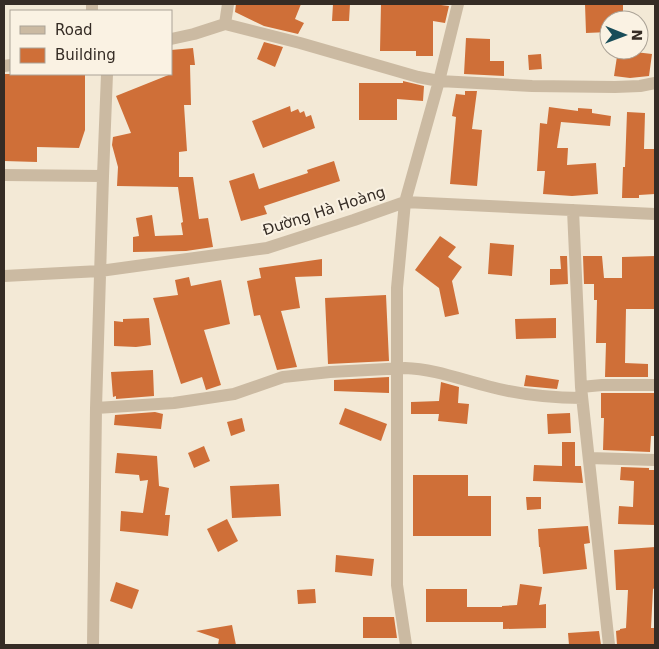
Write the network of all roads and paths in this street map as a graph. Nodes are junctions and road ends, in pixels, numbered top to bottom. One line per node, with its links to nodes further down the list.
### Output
1 (228, 4): 3 (street)
2 (458, 4): 6 (street)
3 (225, 24): 4 (street); 6 (street)
4 (172, 39)
5 (107, 75): 9 (street)
6 (438, 81): 7 (street); 10 (street)
7 (655, 83)
8 (4, 175): 9 (street)
9 (103, 176): 13 (street)
10 (405, 202): 11 (street, Đường Hà Hoàng); 13 (street, Đường Hà Hoàng); 15 (street)
11 (573, 210): 12 (street, Đường Hà Hoàng); 17 (street)
12 (655, 214)
13 (100, 271): 14 (street, Đường Hà Hoàng); 18 (street)
14 (4, 276)
15 (396, 369): 17 (street); 18 (street); 22 (street)
16 (655, 385): 17 (street)
17 (582, 393): 19 (street)
18 (96, 408): 21 (street)
19 (589, 458): 20 (street); 23 (street)
20 (655, 460)
21 (93, 645)
22 (406, 645)
23 (609, 645)

